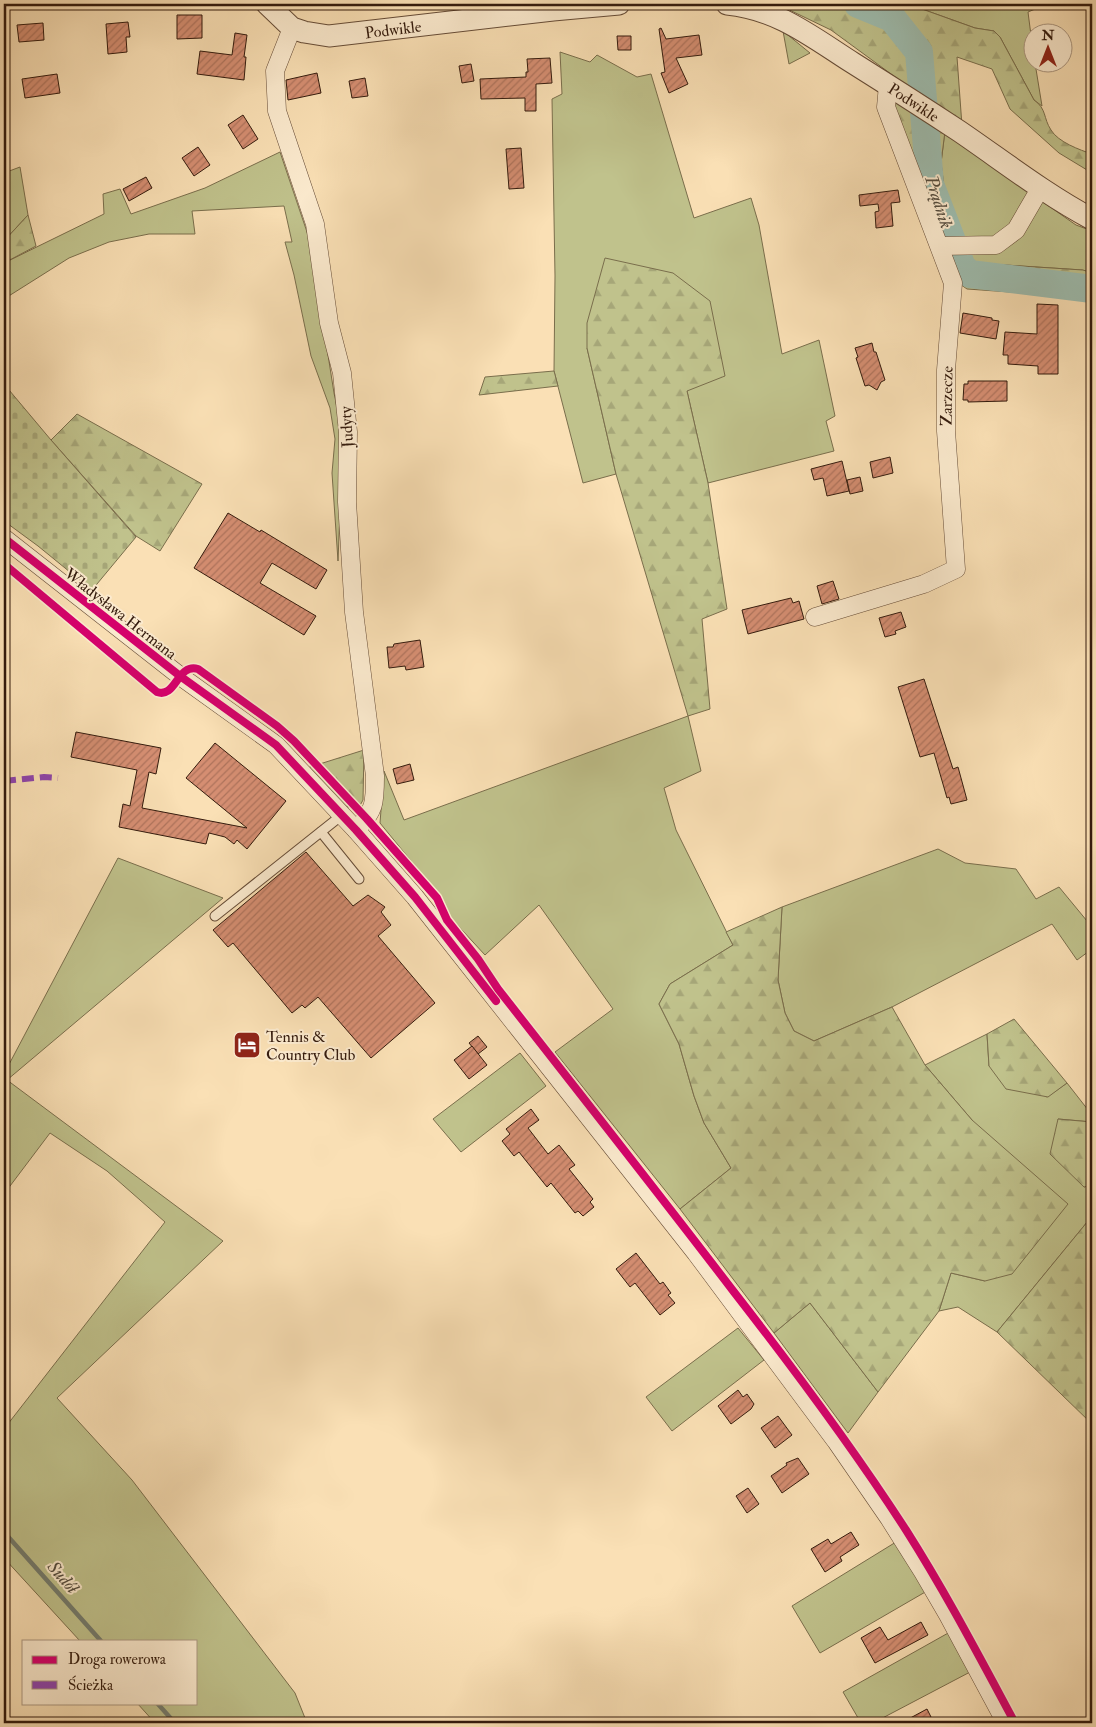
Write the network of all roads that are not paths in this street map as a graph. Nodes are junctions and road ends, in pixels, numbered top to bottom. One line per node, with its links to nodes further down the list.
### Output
1 (267, 4): 4 (street)
2 (619, 4): 4 (street, Podwikle)
3 (727, 4): 5 (street, Podwikle)
4 (292, 28): 12 (street, Judyty)
5 (894, 89): 6 (street, Podwikle); 8 (street, Zarzecze)
6 (1041, 188): 7 (street, Podwikle); 8 (street)
7 (1092, 219)
8 (941, 247): 10 (street, Zarzecze)
9 (4, 538): 11 (street, Władysława Hermana)
10 (815, 618)
11 (342, 815): 12 (street, Władysława Hermana); 13 (lane)
12 (356, 830): 16 (street, Władysława Hermana)
13 (321, 832): 14 (lane); 15 (lane)
14 (358, 879)
15 (215, 916)
16 (1006, 1723)

